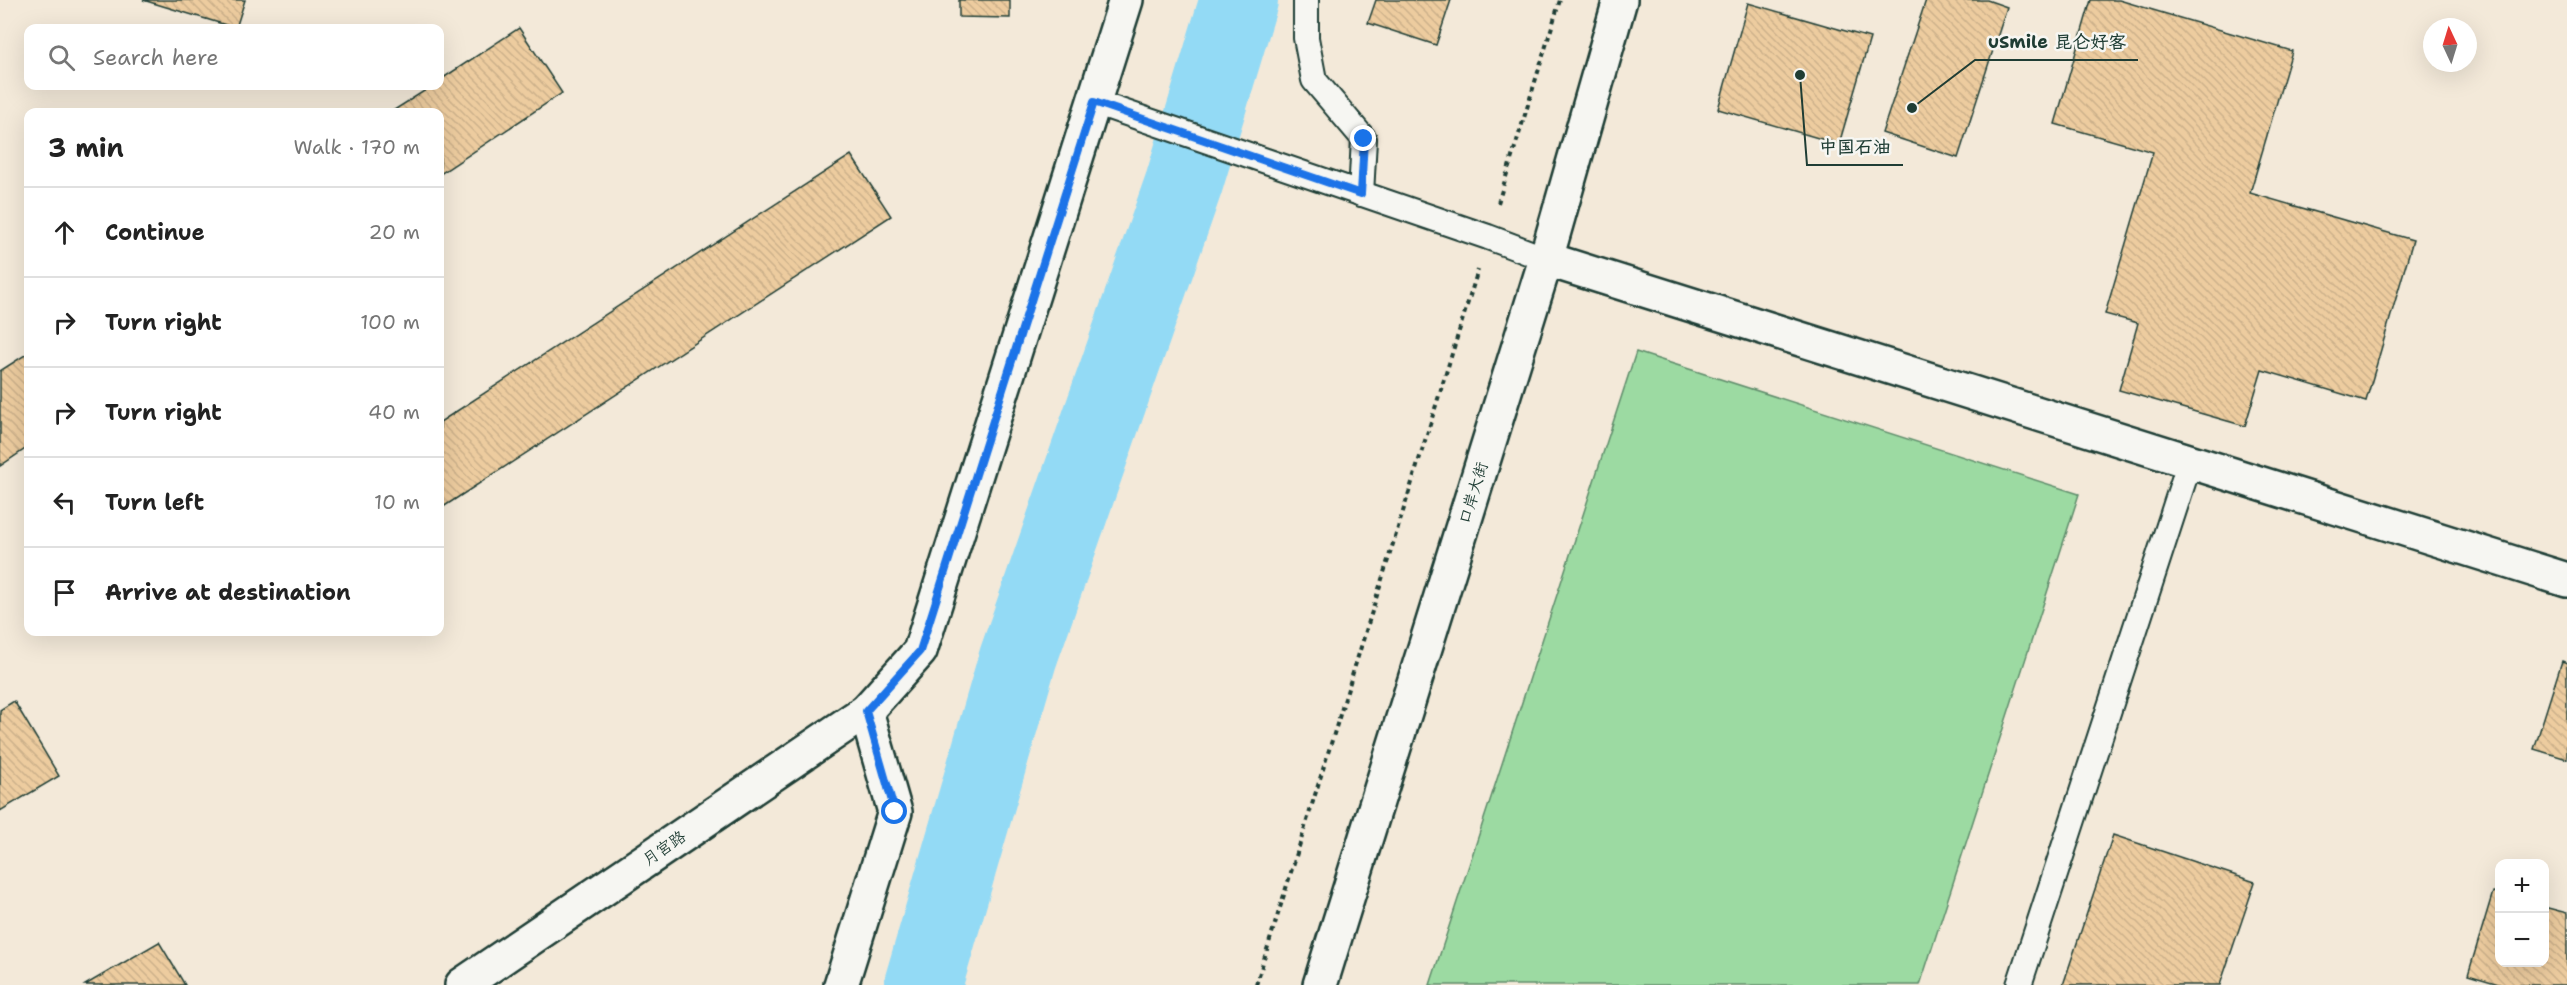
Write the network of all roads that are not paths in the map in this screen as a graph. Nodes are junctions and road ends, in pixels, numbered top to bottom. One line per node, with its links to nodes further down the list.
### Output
1 (1126, 0): 4 (main road, 月宫路)
2 (1306, 0): 5 (lane)
3 (1620, 0): 6 (main road, 口岸大街)
4 (1094, 102): 5 (lane); 9 (main road, 月宫路)
5 (1361, 194): 6 (lane)
6 (1546, 259): 7 (main road); 12 (main road, 口岸大街)
7 (2190, 461): 8 (main road); 13 (lane)
8 (2567, 580)
9 (866, 711): 10 (main road, 月宫路); 11 (main road)
10 (462, 985)
11 (841, 985)
12 (1320, 985)
13 (2019, 985)

